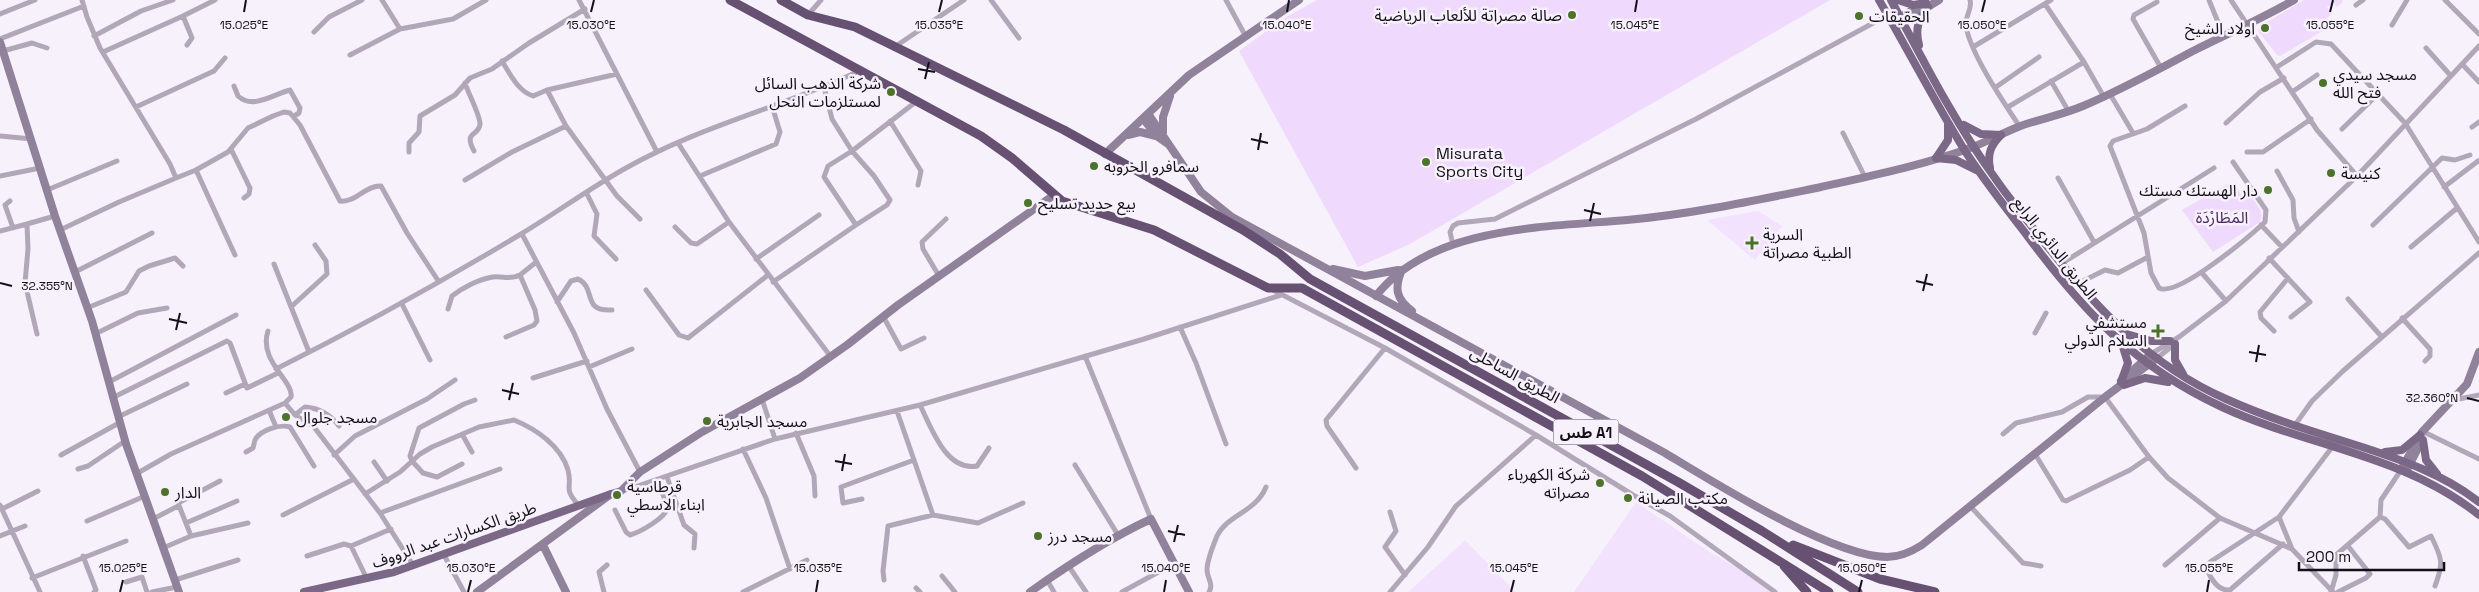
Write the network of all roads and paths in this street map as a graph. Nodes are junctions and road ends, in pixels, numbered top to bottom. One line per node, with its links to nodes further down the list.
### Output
1 (35, 0): 34 (street)
2 (173, 0): 45 (street)
3 (215, 0): 36 (street)
4 (362, 0): 42 (street)
5 (382, 0): 41 (street)
6 (486, 0): 41 (street)
7 (579, 0): 33 (street)
8 (730, 0): 67 (highway)
9 (781, 0): 35 (highway)
10 (821, 0): 35 (street)
11 (964, 0): 50 (street)
12 (991, 0): 47 (street)
13 (1226, 0): 44 (street)
14 (1299, 0): 44 (street)
15 (1879, 0): 38 (main road, الطريق الدائري الرابع)
16 (1891, 0): 37 (main road, الطريق الدائري الرابع)
17 (1898, 0): 30 (main road)
18 (1939, 0): 30 (street)
19 (1970, 0): 52 (street)
20 (2051, 0): 31 (street)
21 (2208, 0): 46 (street)
22 (2231, 0): 40 (street)
23 (2294, 0): 28 (street)
24 (2363, 0): 32 (street)
25 (2407, 0): 39 (street)
26 (2445, 0): 43 (street)
27 (2157, 2): 66 (street)
28 (2284, 2): 40 (street)
29 (83, 3): 45 (street); 48 (street)
30 (1928, 3): 37 (street); 62 (main road)
31 (2044, 4): 52 (street); 63 (street)
32 (2356, 5)
33 (585, 9): 61 (street); 68 (street)
34 (0, 14)
35 (808, 15): 50 (highway, الطريق الساحلى)
36 (183, 16): 49 (street); 56 (street)
37 (1902, 20): 38 (street); 62 (main road, الطريق الدائري الرابع)
38 (1892, 22): 92 (main road, الطريق الدائري الرابع); 167 (street)
39 (2392, 25)
40 (2247, 26): 46 (street); 65 (street)
41 (400, 29): 57 (street)
42 (314, 32)
43 (2479, 34)
44 (1245, 35): 79 (street)
45 (94, 36): 56 (street)
46 (2224, 37): 66 (street)
47 (1019, 38)
48 (0, 40): 55 (street)
49 (187, 45)
50 (896, 46): 118 (highway, الطريق الساحلى)
51 (2479, 46): 64 (street)
52 (1973, 47): 76 (street)
53 (47, 48): 55 (street)
54 (2426, 48): 70 (street)
55 (3, 50): 60 (street)
56 (103, 52): 86 (street)
57 (350, 55)
58 (2039, 57): 76 (street)
59 (225, 58): 86 (street)
60 (3, 60): 108 (street)
61 (502, 61): 74 (street); 78 (street)
62 (1925, 61): 91 (main road, الطريق الدائري الرابع)
63 (2084, 62): 72 (street); 82 (street)
64 (2462, 64): 70 (street); 73 (street)
65 (2276, 67): 71 (street); 81 (street)
66 (2161, 68): 82 (street)
67 (860, 70): 77 (street); 83 (highway)
68 (617, 74): 78 (street); 116 (street)
69 (2317, 75): 80 (street)
70 (2451, 76): 97 (street)
71 (2284, 78): 80 (street); 96 (street)
72 (2051, 81): 87 (street); 88 (street)
73 (2479, 82)
74 (465, 83): 113 (street); 115 (street)
75 (234, 86): 89 (street)
76 (1996, 86): 87 (street)
77 (824, 87): 84 (street); 114 (street)
78 (547, 90): 98 (street)
79 (1172, 91): 90 (street); 106 (street)
80 (2292, 92): 93 (street)
81 (2378, 94): 97 (street); 101 (street)
82 (2107, 95): 88 (street); 103 (street)
83 (917, 101): 94 (street); 143 (highway)
84 (772, 106): 109 (street); 131 (street)
85 (2185, 106): 103 (street)
86 (136, 107): 135 (street)
87 (2008, 107): 99 (street)
88 (2069, 112): 99 (street)
89 (294, 116): 111 (street); 188 (street)
90 (1146, 117): 105 (street); 106 (street)
91 (1957, 118): 104 (main road); 110 (main road, الطريق الدائري الرابع)
92 (1947, 119): 112 (main road, الطريق الدائري الرابع); 120 (main road)
93 (2311, 119): 117 (street); 132 (street)
94 (890, 121): 114 (street); 139 (street)
95 (2479, 122): 100 (street)
96 (2226, 123)
97 (2405, 123): 126 (street); 132 (street)
98 (566, 126): 137 (street); 138 (street)
99 (2020, 127): 104 (street)
100 (2472, 127)
101 (2342, 129)
102 (1843, 133): 133 (street)
103 (2133, 133): 148 (street)
104 (2001, 134): 110 (street); 134 (main road)
105 (1128, 135): 106 (street); 118 (street)
106 (1160, 135): 179 (street)
107 (0, 136): 108 (street)
108 (32, 139): 124 (street)
109 (678, 143): 116 (street); 131 (street)
110 (1975, 146): 112 (street); 134 (main road, الطريق الدائري الرابع)
111 (231, 149): 127 (street); 144 (street)
112 (1965, 150): 120 (street); 129 (main road, الطريق الدائري الرابع)
113 (474, 151)
114 (852, 151): 154 (street); 154 (street)
115 (410, 152)
116 (657, 152): 138 (street)
117 (2247, 152)
118 (1105, 154): 222 (highway, الطريق الساحلى / طس A1)
119 (2470, 155): 126 (street)
120 (1936, 158): 129 (main road); 133 (street)
121 (117, 161): 141 (street)
122 (2478, 161): 140 (street)
123 (2234, 162): 155 (street)
124 (40, 168): 130 (street); 141 (street)
125 (2214, 168): 148 (street)
126 (2432, 168): 140 (street); 156 (street)
127 (196, 170): 135 (street); 171 (street)
128 (2277, 171): 162 (street)
129 (1981, 175): 220 (main road, الطريق الدائري الرابع)
130 (0, 176)
131 (700, 176): 152 (street)
132 (2356, 176): 162 (street)
133 (1865, 177): 167 (street)
134 (1994, 177): 178 (main road, الطريق الدائري الرابع)
135 (176, 178): 159 (street)
136 (2058, 178): 165 (street)
137 (465, 180)
138 (606, 180): 142 (street); 150 (street)
139 (918, 185)
140 (2444, 187): 146 (street)
141 (47, 190): 149 (street)
142 (587, 194): 163 (street); 174 (street)
143 (1054, 195): 186 (street); 191 (highway)
144 (244, 198)
145 (10, 201): 158 (street)
146 (2457, 208): 164 (street); 169 (street)
147 (818, 215): 175 (street)
148 (2137, 215): 165 (street); 172 (street)
149 (55, 216): 153 (street); 159 (street)
150 (640, 219)
151 (946, 219): 186 (street)
152 (730, 222): 157 (street); 175 (street)
153 (27, 224): 158 (street); 215 (street)
154 (856, 225): 189 (street)
155 (2261, 225): 168 (street); 183 (street)
156 (2373, 225)
157 (675, 227)
158 (12, 228): 160 (street)
159 (60, 230): 182 (street)
160 (0, 231)
161 (152, 232): 182 (street)
162 (2299, 232): 168 (street)
163 (522, 234): 176 (street); 188 (street)
164 (2479, 241)
165 (2094, 242): 178 (street)
166 (315, 245): 199 (street)
167 (1453, 245): 181 (street)
168 (2282, 247): 173 (street)
169 (2411, 248)
170 (2479, 253): 208 (street)
171 (235, 255)
172 (2148, 257): 183 (street); 190 (street)
173 (2269, 258): 187 (street); 197 (street)
174 (616, 259)
175 (756, 259): 185 (street)
176 (536, 263): 184 (street); 196 (street)
177 (274, 264): 199 (street)
178 (2061, 264): 190 (main road, الطريق الدائري الرابع)
179 (1318, 265): 181 (street); 194 (street)
180 (183, 266): 200 (street)
181 (1402, 269): 194 (street); 210 (street)
182 (75, 272): 200 (street)
183 (2202, 273): 197 (street)
184 (520, 274): 202 (street); 218 (street)
185 (768, 276): 189 (street); 192 (street)
186 (939, 276): 206 (street)
187 (2288, 278): 207 (street); 213 (street)
188 (439, 282): 198 (street)
189 (773, 282): 230 (street)
190 (2078, 284): 211 (main road, الطريق الدائري الرابع)
191 (1268, 288): 193 (street); 227 (highway, الطريق الساحلى / طس A1)
192 (646, 290)
193 (1281, 295): 209 (street); 223 (street)
194 (1376, 296): 210 (street)
195 (2348, 299): 217 (street)
196 (557, 302): 203 (street); 232 (street)
197 (2226, 302): 221 (street)
198 (402, 304): 225 (street); 231 (street)
199 (292, 306): 225 (street)
200 (87, 308): 216 (street)
201 (167, 308): 216 (street)
202 (448, 309)
203 (612, 310)
204 (2046, 314): 214 (street)
205 (236, 315): 241 (street)
206 (882, 316): 219 (street); 230 (street)
207 (2291, 317)
208 (2402, 318): 217 (street); 233 (street)
209 (1180, 328): 228 (street); 269 (street)
210 (1433, 328): 313 (street)
211 (2120, 330): 221 (main road); 229 (main road, الطريق الدائري الرابع)
212 (268, 331): 237 (street)
213 (2274, 331)
214 (2035, 333)
215 (38, 334)
216 (96, 334): 241 (street)
217 (2381, 336): 259 (street)
218 (506, 337)
219 (924, 338)
220 (2117, 340): 234 (main road, الطريق الدائري الرابع); 244 (main road)
221 (2175, 341): 229 (street); 240 (main road)
222 (1431, 346): 227 (highway); 332 (highway, الطريق الساحلى / طس A1)
223 (1385, 348): 235 (street); 288 (street)
224 (632, 349): 236 (street)
225 (309, 352): 237 (street)
226 (2479, 353): 252 (street)
227 (1425, 355): 235 (street); 348 (highway, الطريق الساحلى / طس A1)
228 (1085, 356): 254 (street); 325 (street)
229 (2154, 356): 234 (street); 240 (main road, الطريق الدائري الرابع)
230 (831, 357): 250 (street)
231 (430, 360)
232 (587, 361): 236 (street); 238 (street)
233 (2425, 361)
234 (2146, 363): 244 (street); 245 (main road, الطريق الدائري الرابع)
235 (1414, 364): 265 (street)
236 (589, 367): 292 (street)
237 (277, 371): 243 (street); 253 (street)
238 (533, 378)
239 (455, 380): 278 (street)
240 (2190, 381): 259 (main road, الطريق الدائري الرابع)
241 (108, 382): 249 (street)
242 (186, 384): 258 (street)
243 (245, 384): 246 (street); 249 (street)
244 (2120, 385): 245 (main road); 248 (street)
245 (2186, 388): 270 (main road, الطريق الدائري الرابع)
246 (226, 392)
247 (2479, 395): 252 (street)
248 (2105, 397): 264 (street); 276 (street); 279 (street)
249 (112, 398): 258 (street)
250 (762, 399): 267 (street); 292 (street)
251 (475, 400): 282 (street)
252 (2454, 400): 266 (street)
253 (285, 403): 255 (street); 257 (street)
254 (920, 405): 256 (street); 271 (street)
255 (268, 410): 261 (street); 293 (street)
256 (897, 411): 262 (street); 281 (street)
257 (295, 415): 260 (street); 278 (street)
258 (118, 420): 268 (street); 277 (street)
259 (2295, 425): 273 (main road, الطريق الدائري الرابع)
260 (339, 426)
261 (276, 427): 274 (street); 287 (street)
262 (796, 433): 267 (street); 306 (street)
263 (462, 434): 275 (street); 282 (street); 312 (street)
264 (2003, 434)
265 (1536, 435): 358 (street); 386 (street)
266 (2423, 436): 273 (main road); 280 (street); 284 (street); 294 (main road)
267 (775, 439): 272 (street)
268 (125, 441): 289 (street); 293 (street)
269 (1226, 444)
270 (2332, 446): 291 (main road, الطريق الدائري الرابع); 321 (street)
271 (988, 448)
272 (743, 449): 295 (street); 357 (street)
273 (2372, 451): 284 (main road, الطريق الدائري الرابع)
274 (246, 452)
275 (472, 452)
276 (2035, 454): 279 (street); 313 (street)
277 (61, 455)
278 (334, 455): 296 (street)
279 (2149, 457): 323 (street)
280 (2479, 459)
281 (914, 460): 307 (street); 318 (street)
282 (412, 461): 285 (street); 299 (street)
283 (374, 462): 299 (street)
284 (2408, 463): 291 (street); 294 (main road, الطريق الدائري الرابع)
285 (462, 464)
286 (1075, 464): 334 (street)
287 (314, 466)
288 (1356, 468)
289 (78, 469)
290 (500, 469): 317 (street)
291 (2404, 471): 320 (main road, الطريق الدائري الرابع); 322 (street)
292 (640, 472): 302 (street)
293 (136, 474): 305 (street)
294 (2440, 476): 309 (main road, الطريق الدائري الرابع)
295 (667, 477): 297 (street); 343 (street)
296 (354, 479): 303 (street); 319 (street)
297 (657, 480): 302 (street); 315 (street)
298 (220, 481): 311 (street)
299 (387, 481): 303 (street)
300 (1266, 487): 384 (street)
301 (38, 491): 314 (street)
302 (621, 491): 304 (street)
303 (366, 494): 317 (street)
304 (611, 494): 312 (main road, طريق الكسارات عبد الرووف); 339 (street)
305 (144, 496): 324 (street); 326 (street)
306 (815, 496)
307 (862, 499)
308 (237, 501): 328 (street)
309 (2479, 502)
310 (1022, 503): 318 (street)
311 (178, 506): 324 (street); 328 (street)
312 (579, 506): 345 (main road, طريق الكسارات عبد الرووف)
313 (1970, 506): 356 (street)
314 (1, 507): 331 (street)
315 (615, 510)
316 (1390, 512): 358 (street)
317 (380, 513): 330 (street)
318 (933, 514): 362 (street)
319 (283, 515)
320 (2479, 515)
321 (2278, 517): 333 (street); 344 (street)
322 (2380, 517): 341 (street); 366 (street)
323 (2220, 518): 333 (street); 355 (street)
324 (153, 519): 342 (street)
325 (1151, 519): 334 (street); 351 (street)
326 (87, 521)
327 (248, 523): 336 (street)
328 (186, 524): 336 (street)
329 (25, 526): 331 (street)
330 (391, 529): 340 (street); 352 (street)
331 (13, 531): 335 (street); 360 (street)
332 (1762, 531): 389 (highway, الطريق الساحلى / طس A1); 390 (highway)
333 (2253, 533): 338 (street); 338 (street)
334 (1118, 535): 354 (street)
335 (0, 536)
336 (191, 536): 342 (street)
337 (126, 541): 346 (street)
338 (2283, 544): 344 (street)
339 (543, 545): 367 (street); 375 (street)
340 (351, 546): 347 (street); 361 (street)
341 (2348, 546): 391 (street); 391 (street)
342 (164, 548): 365 (street)
343 (694, 548)
344 (2292, 549): 391 (street)
345 (444, 554): 352 (main road, طريق الكسارات عبد الرووف); 373 (street)
346 (83, 556): 360 (street); 369 (street)
347 (307, 556)
348 (1775, 557): 387 (highway); 388 (highway, الطريق الساحلى / طس A1)
349 (238, 560): 365 (street)
350 (807, 560): 357 (street)
351 (1175, 563): 382 (street); 383 (street)
352 (413, 565): 361 (main road, طريق الكسارات عبد الرووف)
353 (607, 565): 376 (street)
354 (1068, 565): 363 (street); 381 (street)
355 (2165, 565)
356 (2041, 566)
357 (790, 569): 377 (street)
358 (1405, 575): 385 (street)
359 (942, 576): 378 (street)
360 (32, 578): 368 (street)
361 (367, 579): 372 (main road, طريق الكسارات عبد الرووف)
362 (884, 580)
363 (1047, 580): 379 (street); 380 (street)
364 (126, 582): 370 (street)
365 (177, 586): 371 (street)
366 (2435, 586)
367 (487, 589): 374 (street)
368 (40, 592)
369 (94, 592)
370 (147, 592)
371 (152, 592)
372 (304, 592)
373 (464, 592)
374 (477, 592)
375 (566, 592)
376 (604, 592)
377 (743, 592)
378 (955, 592)
379 (1030, 592)
380 (1054, 592)
381 (1086, 592)
382 (1122, 592)
383 (1189, 592)
384 (1209, 592)
385 (1390, 592)
386 (1775, 592)
387 (1807, 592)
388 (1829, 592)
389 (1858, 592)
390 (1935, 592)
391 (2333, 592)

